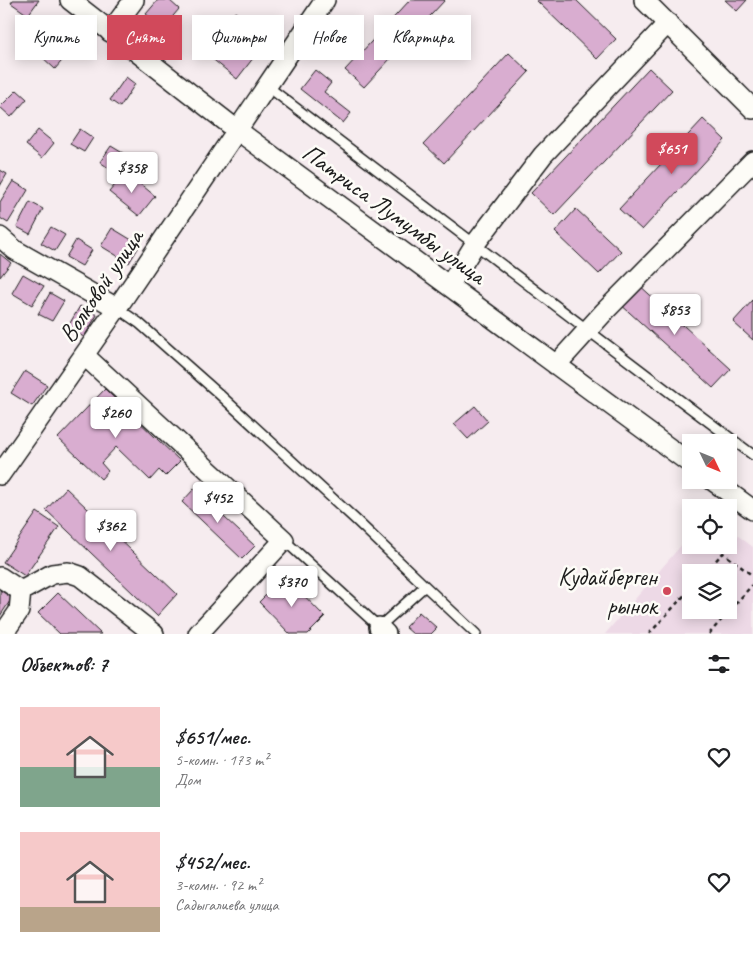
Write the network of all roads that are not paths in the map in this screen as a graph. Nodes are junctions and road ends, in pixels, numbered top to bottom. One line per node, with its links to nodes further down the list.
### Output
1 (70, 0): 7 (street, Патриса Лумумбы улица)
2 (134, 0): 5 (street)
3 (325, 0): 9 (street, Волковой улица)
4 (644, 0): 6 (street)
5 (123, 15)
6 (668, 23): 10 (street); 14 (street)
7 (107, 30)
8 (146, 60): 11 (street, Патриса Лумумбы улица)
9 (267, 86): 11 (street, Волковой улица); 14 (lane)
10 (753, 108)
11 (237, 130): 15 (street, Патриса Лумумбы улица); 16 (street, Волковой улица)
12 (753, 161): 17 (street)
13 (0, 237): 16 (street)
14 (476, 244): 15 (street); 17 (lane)
15 (449, 286): 19 (street, Патриса Лумумбы улица)
16 (116, 308): 18 (street, Волковой улица); 27 (lane)
17 (588, 330): 19 (street); 20 (lane)
18 (84, 355): 22 (street, Волковой улица); 25 (street)
19 (556, 365): 21 (street, Патриса Лумумбы улица)
20 (753, 455)
21 (682, 457)
22 (2, 467)
23 (724, 489): 24 (street)
24 (753, 510)
25 (284, 540): 30 (lane); 32 (street)
26 (0, 577): 28 (street)
27 (425, 586): 30 (lane); 33 (lane)
28 (21, 591): 29 (street); 31 (street)
29 (8, 632)
30 (382, 632)
31 (154, 634)
32 (198, 634)
33 (476, 634)

